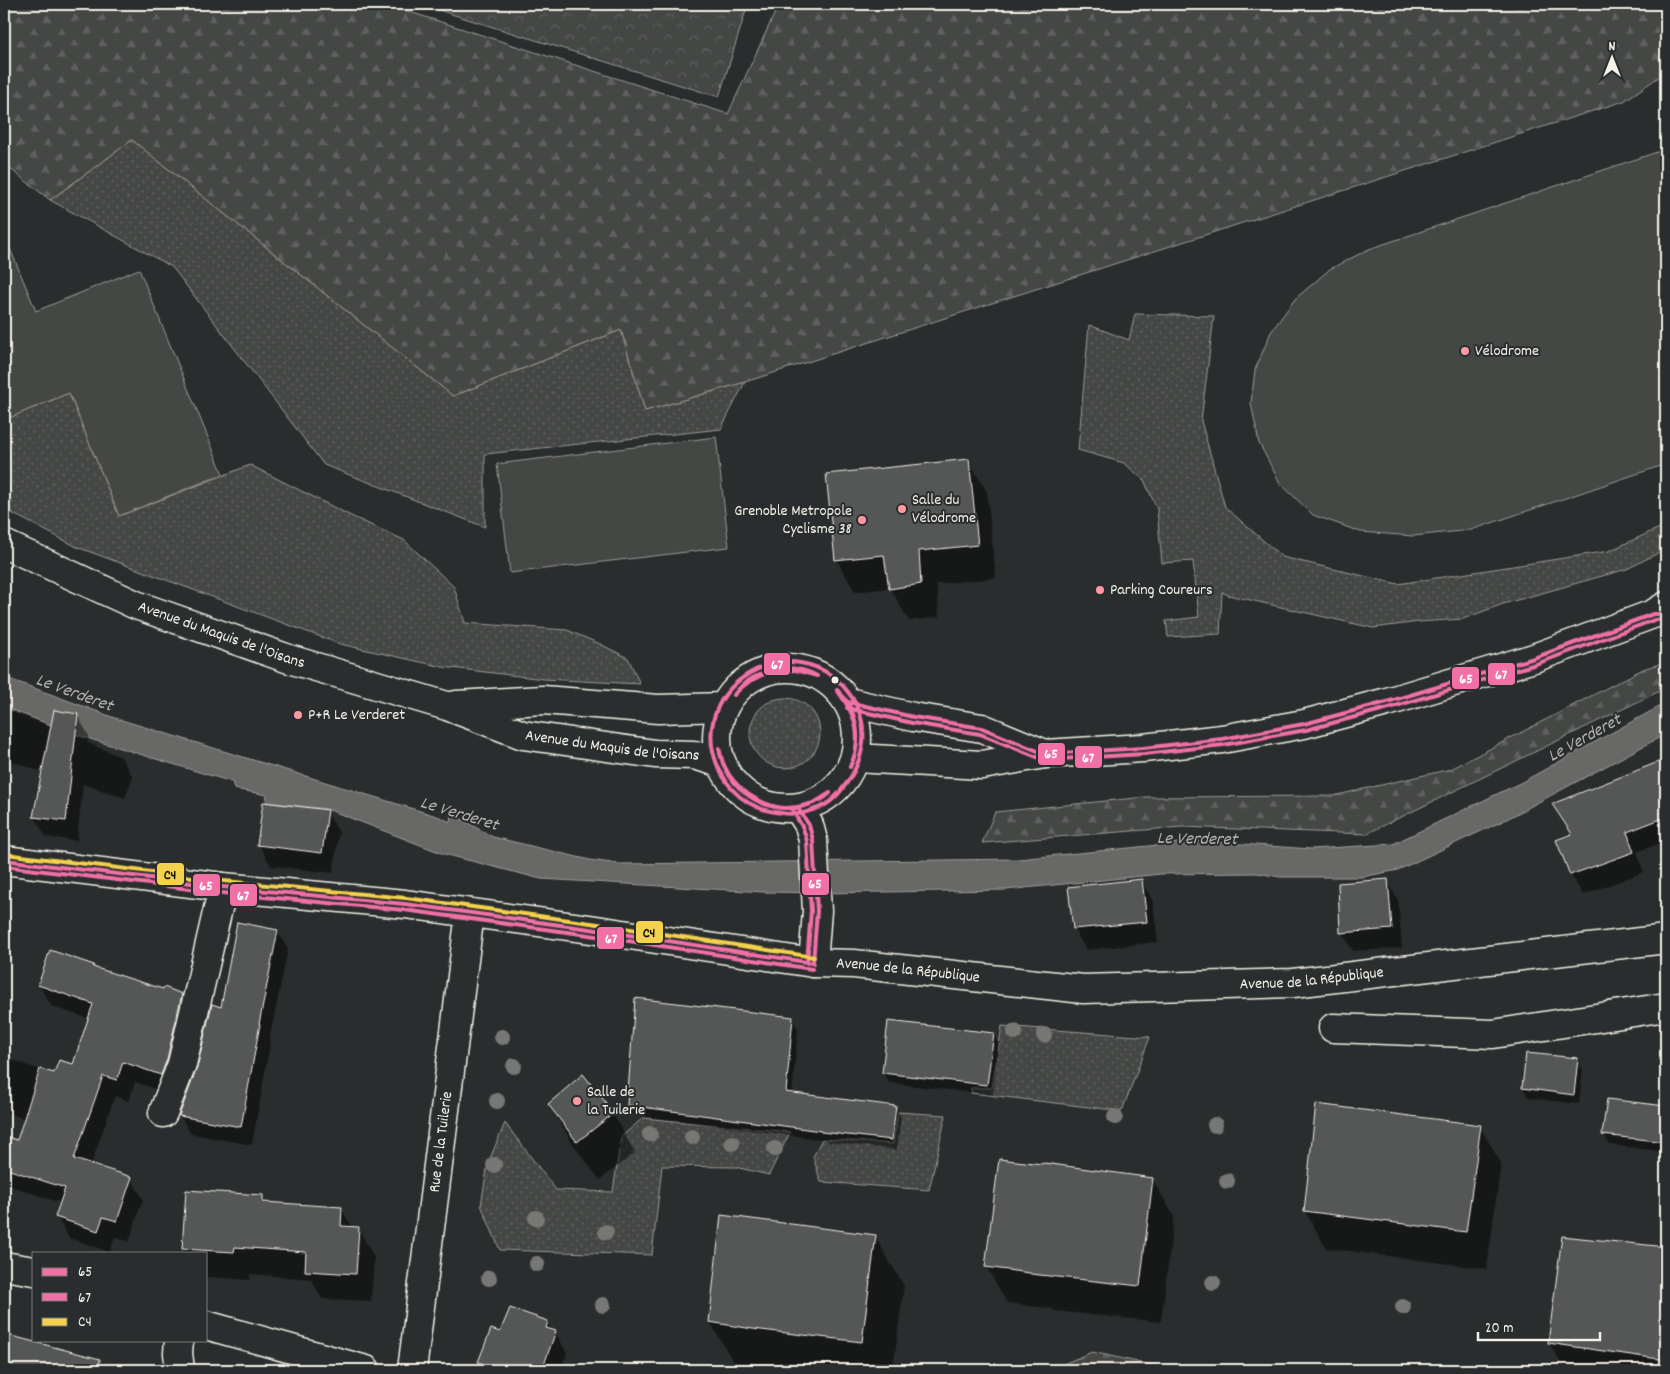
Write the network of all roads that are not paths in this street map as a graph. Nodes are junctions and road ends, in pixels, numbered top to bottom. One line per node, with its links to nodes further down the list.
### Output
1 (4, 544): 4 (street, Avenue du Maquis de l'Oisans)
2 (1662, 612): 6 (street)
3 (848, 702): 5 (street); 6 (street); 7 (street)
4 (447, 706): 5 (street, Avenue du Maquis de l'Oisans); 8 (street, Avenue du Maquis de l'Oisans)
5 (724, 706): 8 (street)
6 (1044, 754): 7 (street)
7 (855, 758): 9 (street)
8 (722, 763): 9 (street)
9 (798, 808): 14 (street)
10 (4, 860): 11 (street, Avenue de la République)
11 (223, 887): 12 (street, Avenue de la République); 17 (street)
12 (470, 913): 14 (street, Avenue de la République); 24 (street, Rue de la Tuilerie)
13 (1666, 939): 14 (street, Avenue de la République)
14 (813, 964)
15 (1666, 1007): 16 (street)
16 (1333, 1028)
17 (163, 1113)
18 (4, 1266): 19 (street)
19 (32, 1271)
20 (208, 1326): 23 (street)
21 (179, 1342): 22 (street)
22 (180, 1370)
23 (366, 1370)
24 (412, 1370)

